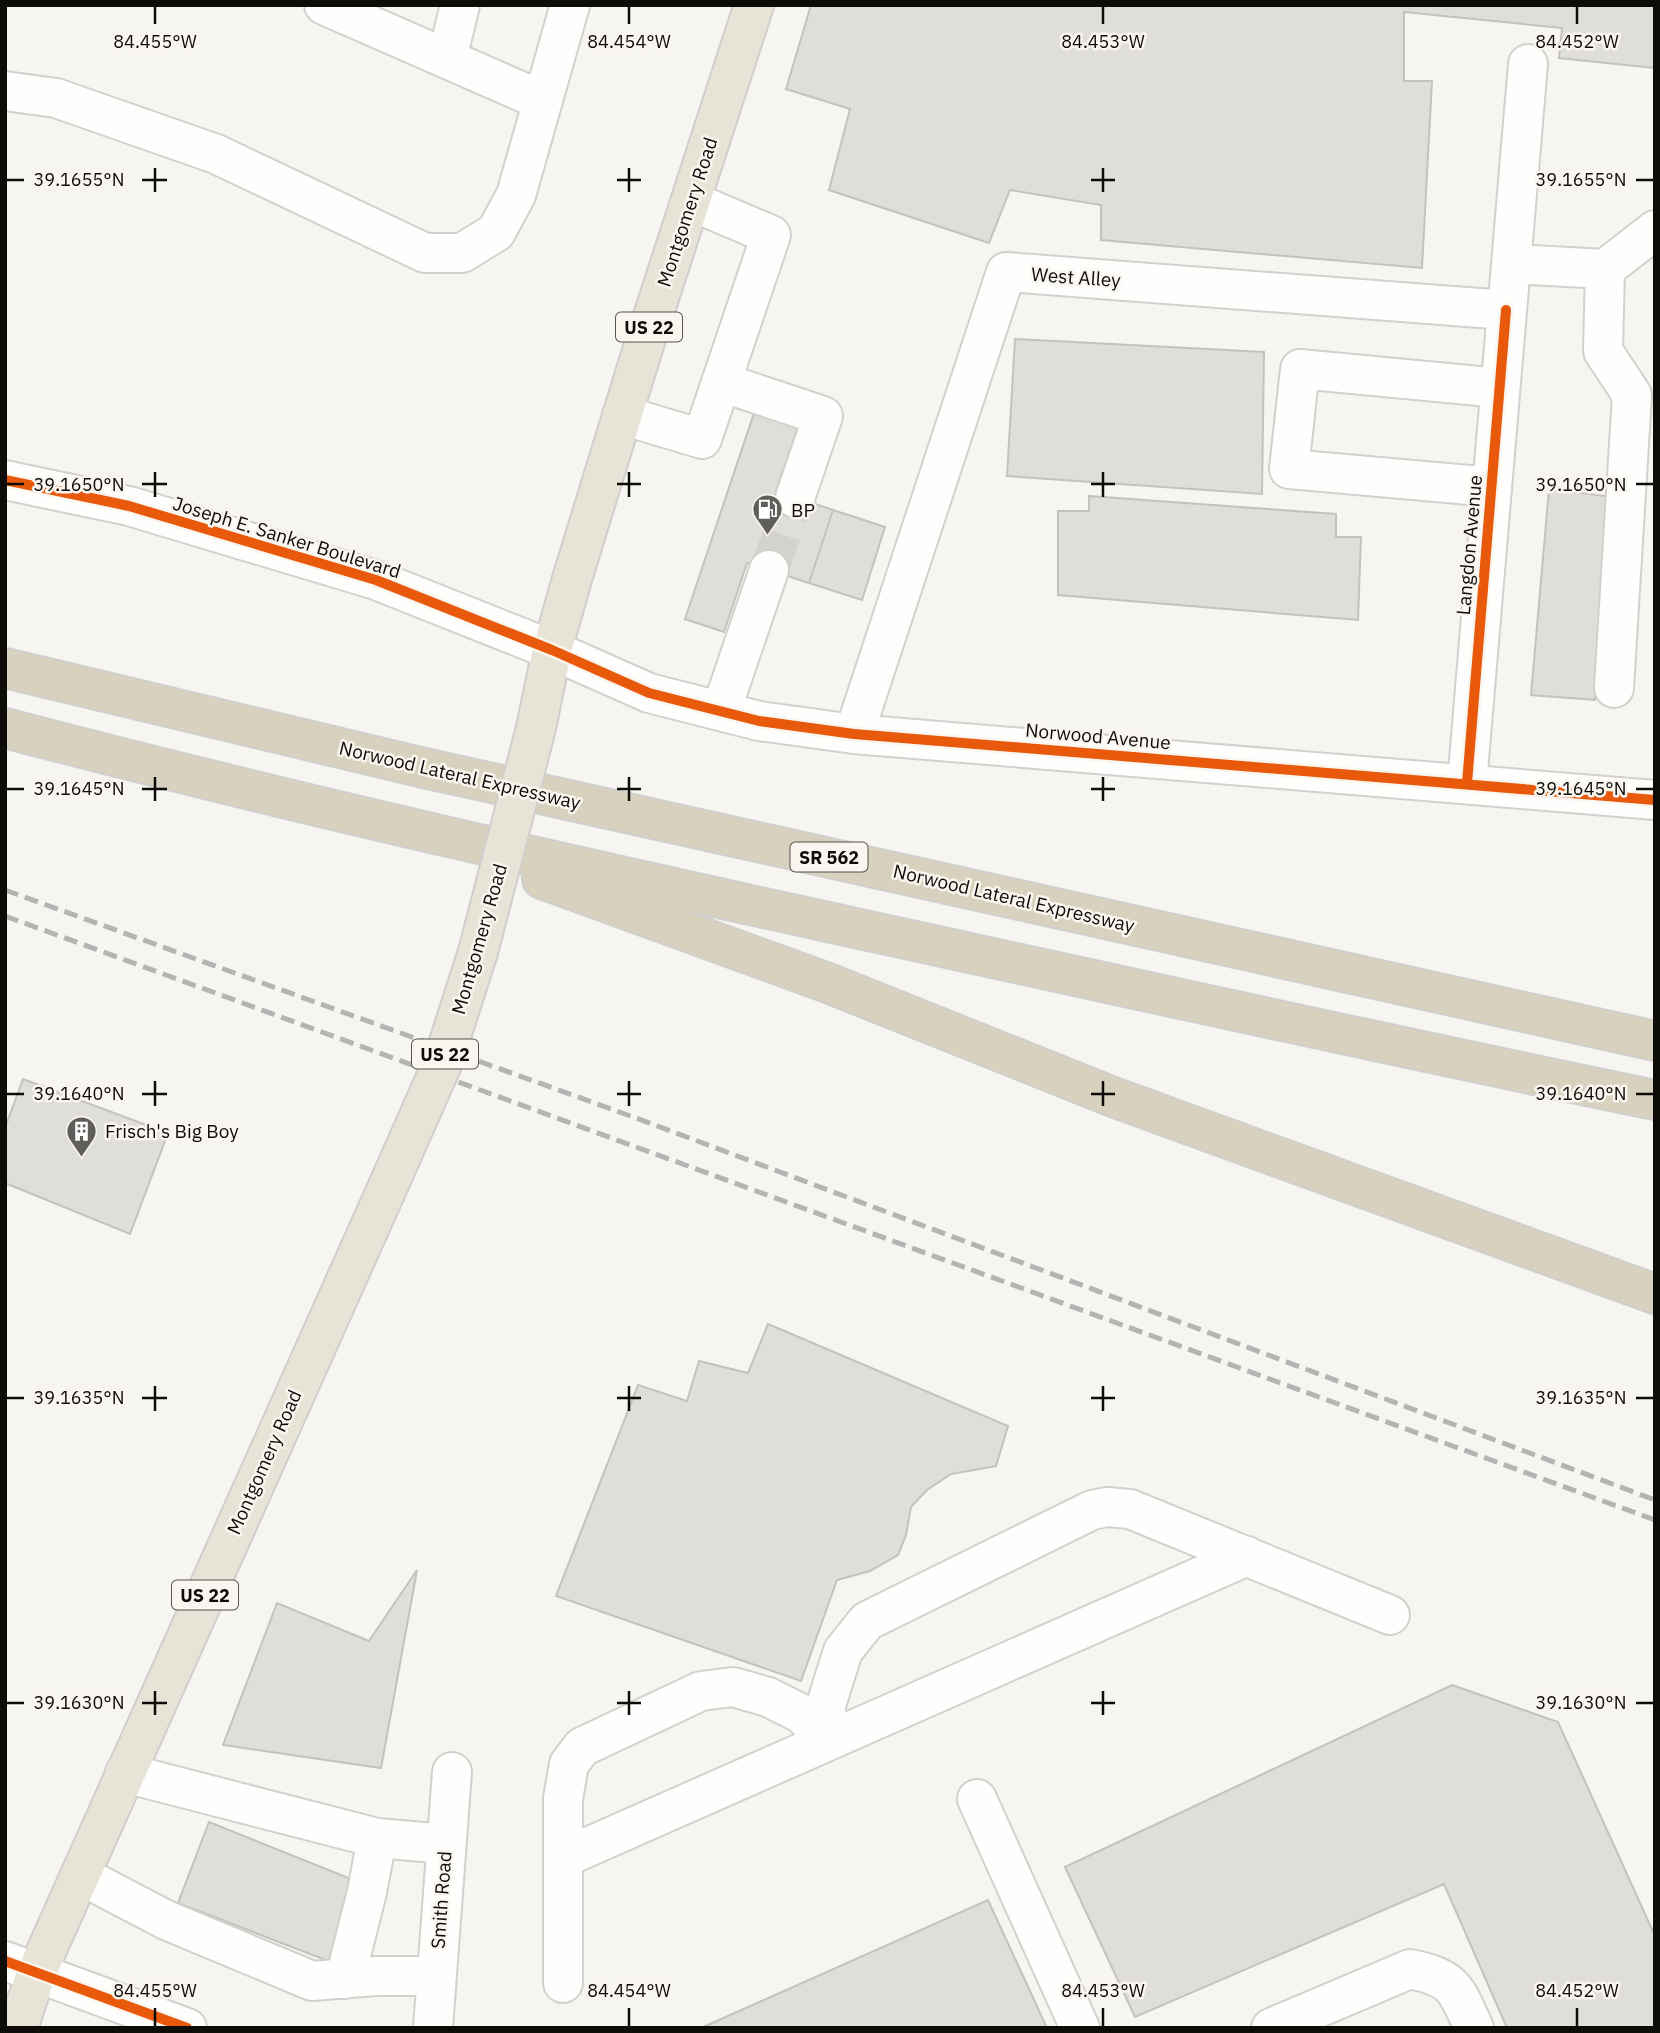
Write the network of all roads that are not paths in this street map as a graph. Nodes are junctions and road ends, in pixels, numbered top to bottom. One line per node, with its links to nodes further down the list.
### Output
1 (324, 5): 5 (street)
2 (460, 5): 5 (street)
3 (570, 5): 8 (street)
4 (754, 6): 9 (main road, Montgomery Road / US 22)
5 (447, 59): 8 (street)
6 (1528, 64): 11 (street, Langdon Avenue)
7 (5, 91): 8 (street)
8 (543, 101)
9 (691, 201): 14 (street); 16 (main road, Montgomery Road / US 22)
10 (1655, 230): 12 (street)
11 (1511, 264): 12 (street); 13 (street, Langdon Avenue)
12 (1605, 270): 23 (street)
13 (1506, 310): 15 (street, Langdon Avenue); 26 (street, West Alley)
14 (721, 382): 16 (street); 19 (street)
15 (1500, 388): 18 (street, Langdon Avenue); 18 (street)
16 (622, 415): 21 (main road, Montgomery Road / US 22)
17 (5, 480): 21 (street, Joseph E. Sanker Boulevard)
18 (1492, 487): 27 (street, Langdon Avenue)
19 (795, 498)
20 (769, 570): 24 (street)
21 (552, 650): 24 (street, Norwood Avenue); 37 (main road, Montgomery Road / US 22, bridge)
22 (5, 668): 30 (highway, Norwood Lateral Expressway / SR 562)
23 (1614, 688)
24 (721, 711): 26 (street, Norwood Avenue)
25 (5, 728): 29 (highway)
26 (854, 734): 27 (street, Norwood Avenue)
27 (1467, 783): 28 (street, Norwood Avenue)
28 (1655, 800)
29 (399, 826): 31 (highway); 32 (highway)
30 (1655, 1041)
31 (1655, 1100)
32 (1655, 1294)
33 (1247, 1556): 34 (street); 35 (street); 35 (street)
34 (1390, 1615)
35 (827, 1741): 41 (street); 41 (street)
36 (452, 1772): 40 (street, Smith Road)
37 (125, 1773): 39 (street); 42 (main road, Montgomery Road / US 22)
38 (976, 1799): 50 (street)
39 (377, 1838): 40 (street); 45 (street)
40 (446, 1844): 44 (street, Smith Road)
41 (563, 1858): 46 (street)
42 (80, 1875): 43 (main road, Montgomery Road / US 22); 45 (street)
43 (20, 1968): 47 (main road, Montgomery Road / US 22); 48 (street)
44 (435, 1976): 45 (street); 49 (street, Smith Road)
45 (345, 1979)
46 (563, 1983)
47 (18, 2028)
48 (187, 2028)
49 (433, 2028)
50 (1080, 2028)
51 (1271, 2028): 52 (street)
52 (1474, 2028)

